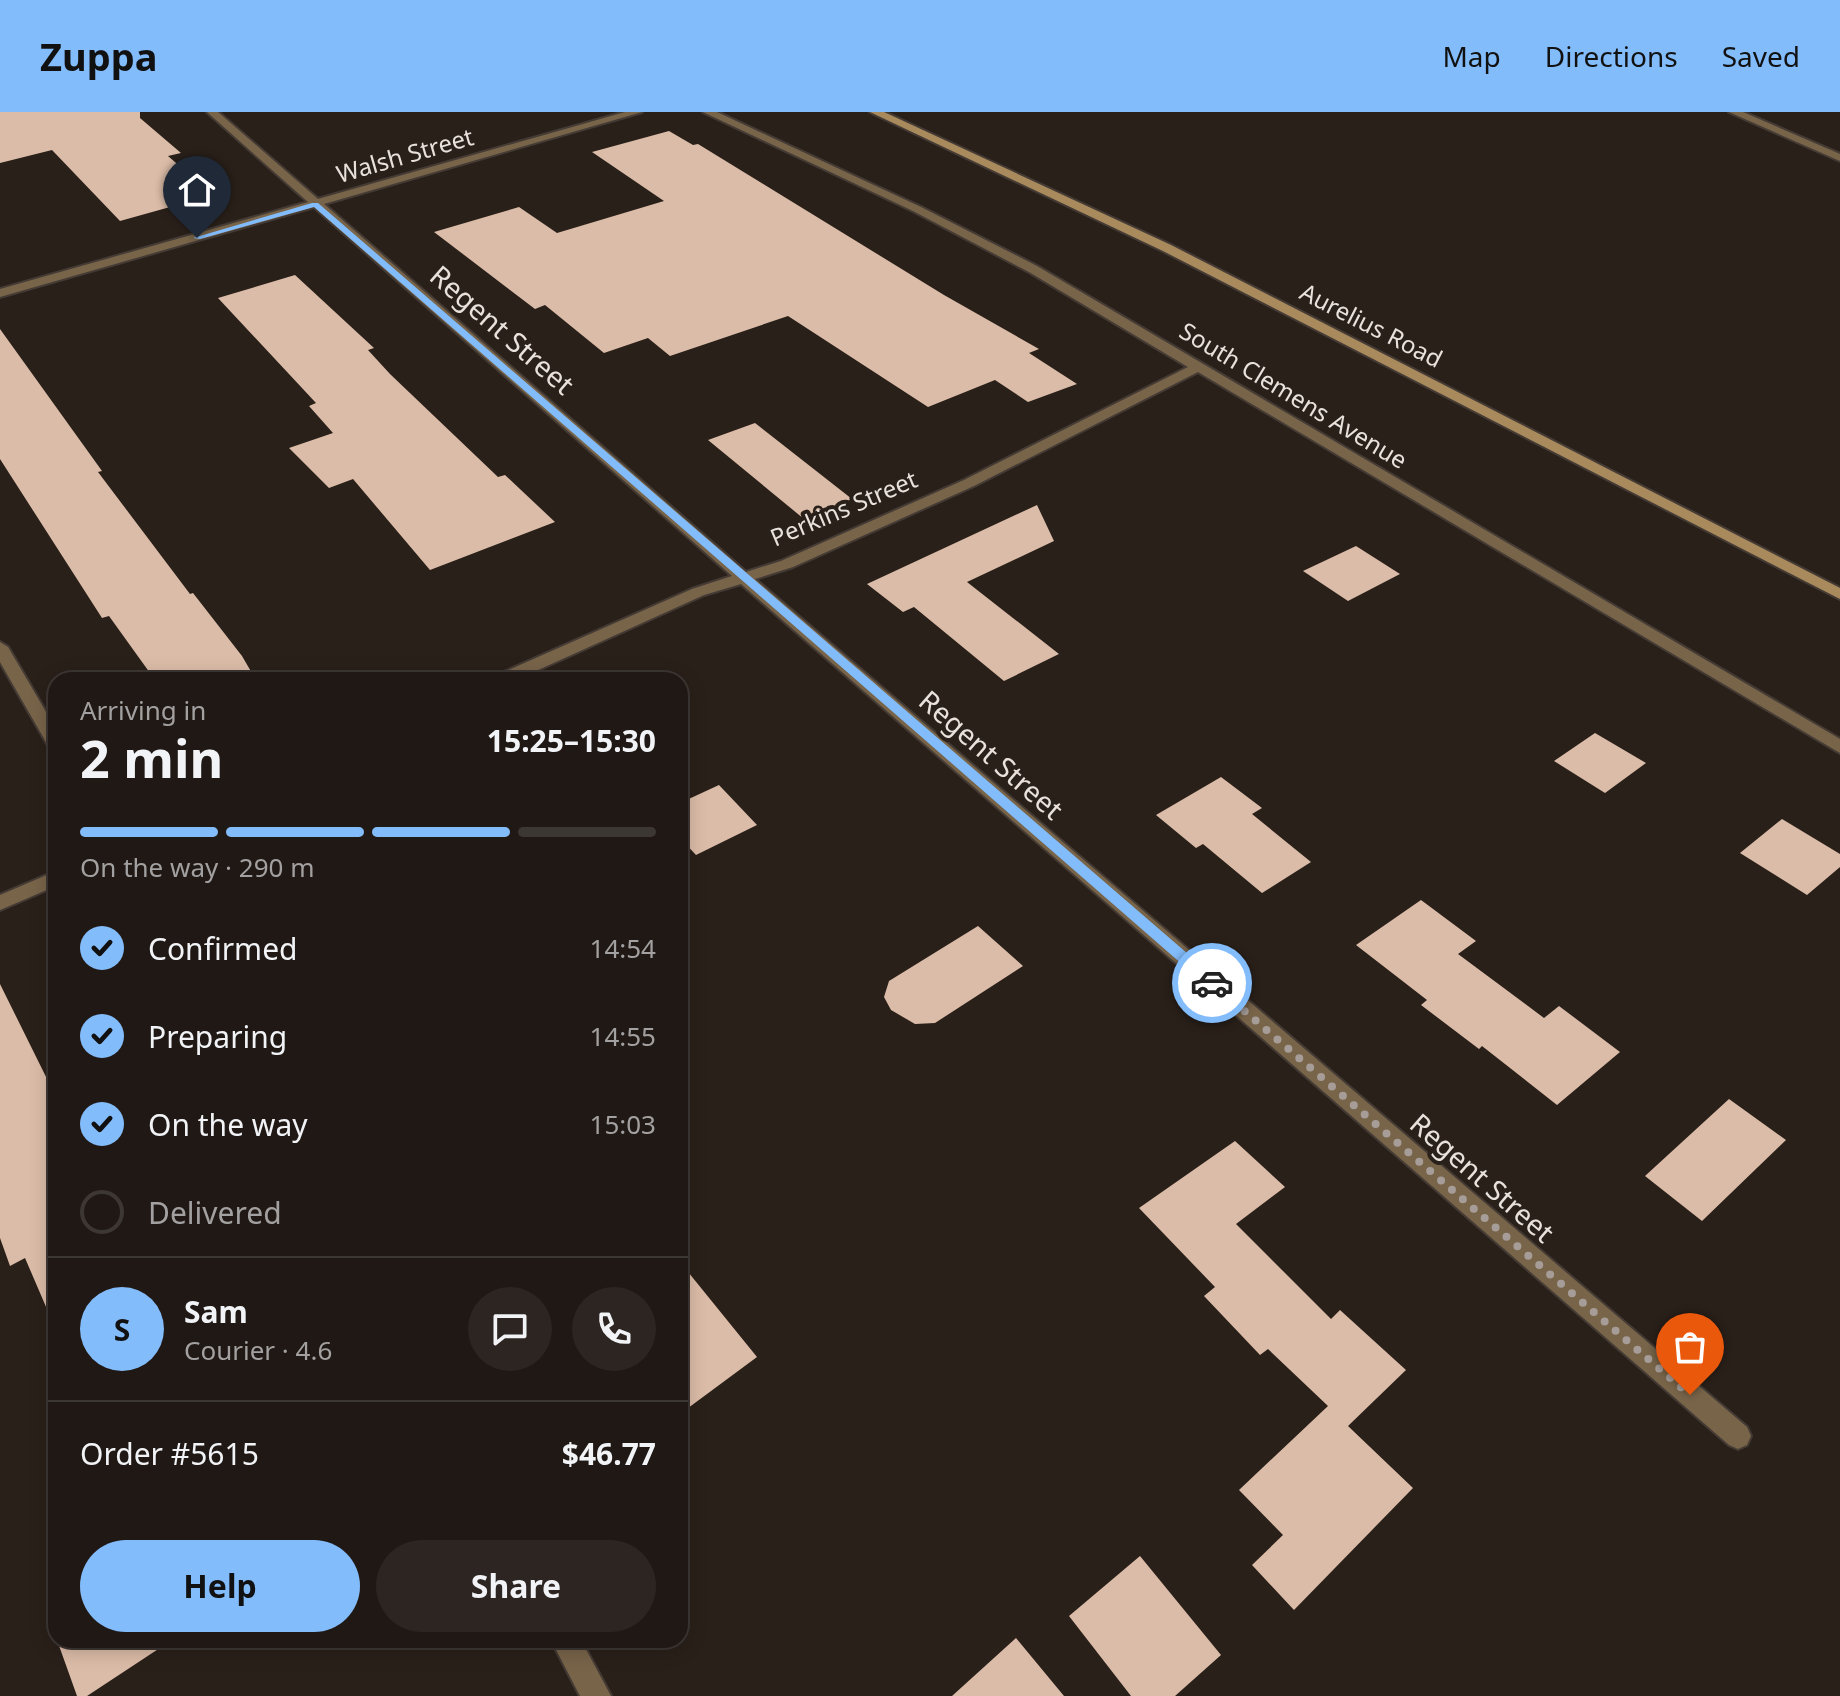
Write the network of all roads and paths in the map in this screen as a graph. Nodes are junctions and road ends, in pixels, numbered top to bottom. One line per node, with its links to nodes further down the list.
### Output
1 (212, 112): 7 (street, Regent Street)
2 (637, 112): 7 (street, Walsh Street)
3 (708, 112): 9 (street, South Clemens Avenue)
4 (875, 112): 11 (street, Aurelius Road)
5 (1734, 112): 6 (street)
6 (1840, 158)
7 (315, 204): 8 (street, Walsh Street); 10 (street, Regent Street)
8 (0, 293)
9 (1200, 366): 10 (street, Perkins Street); 15 (street, South Clemens Avenue)
10 (743, 577): 13 (street, Perkins Street); 18 (street, Regent Street)
11 (1840, 594)
12 (0, 647): 14 (street)
13 (519, 672)
14 (48, 731)
15 (1840, 747)
16 (48, 882): 17 (street)
17 (0, 903)
18 (1738, 1436)
19 (569, 1648): 20 (street)
20 (596, 1696)

